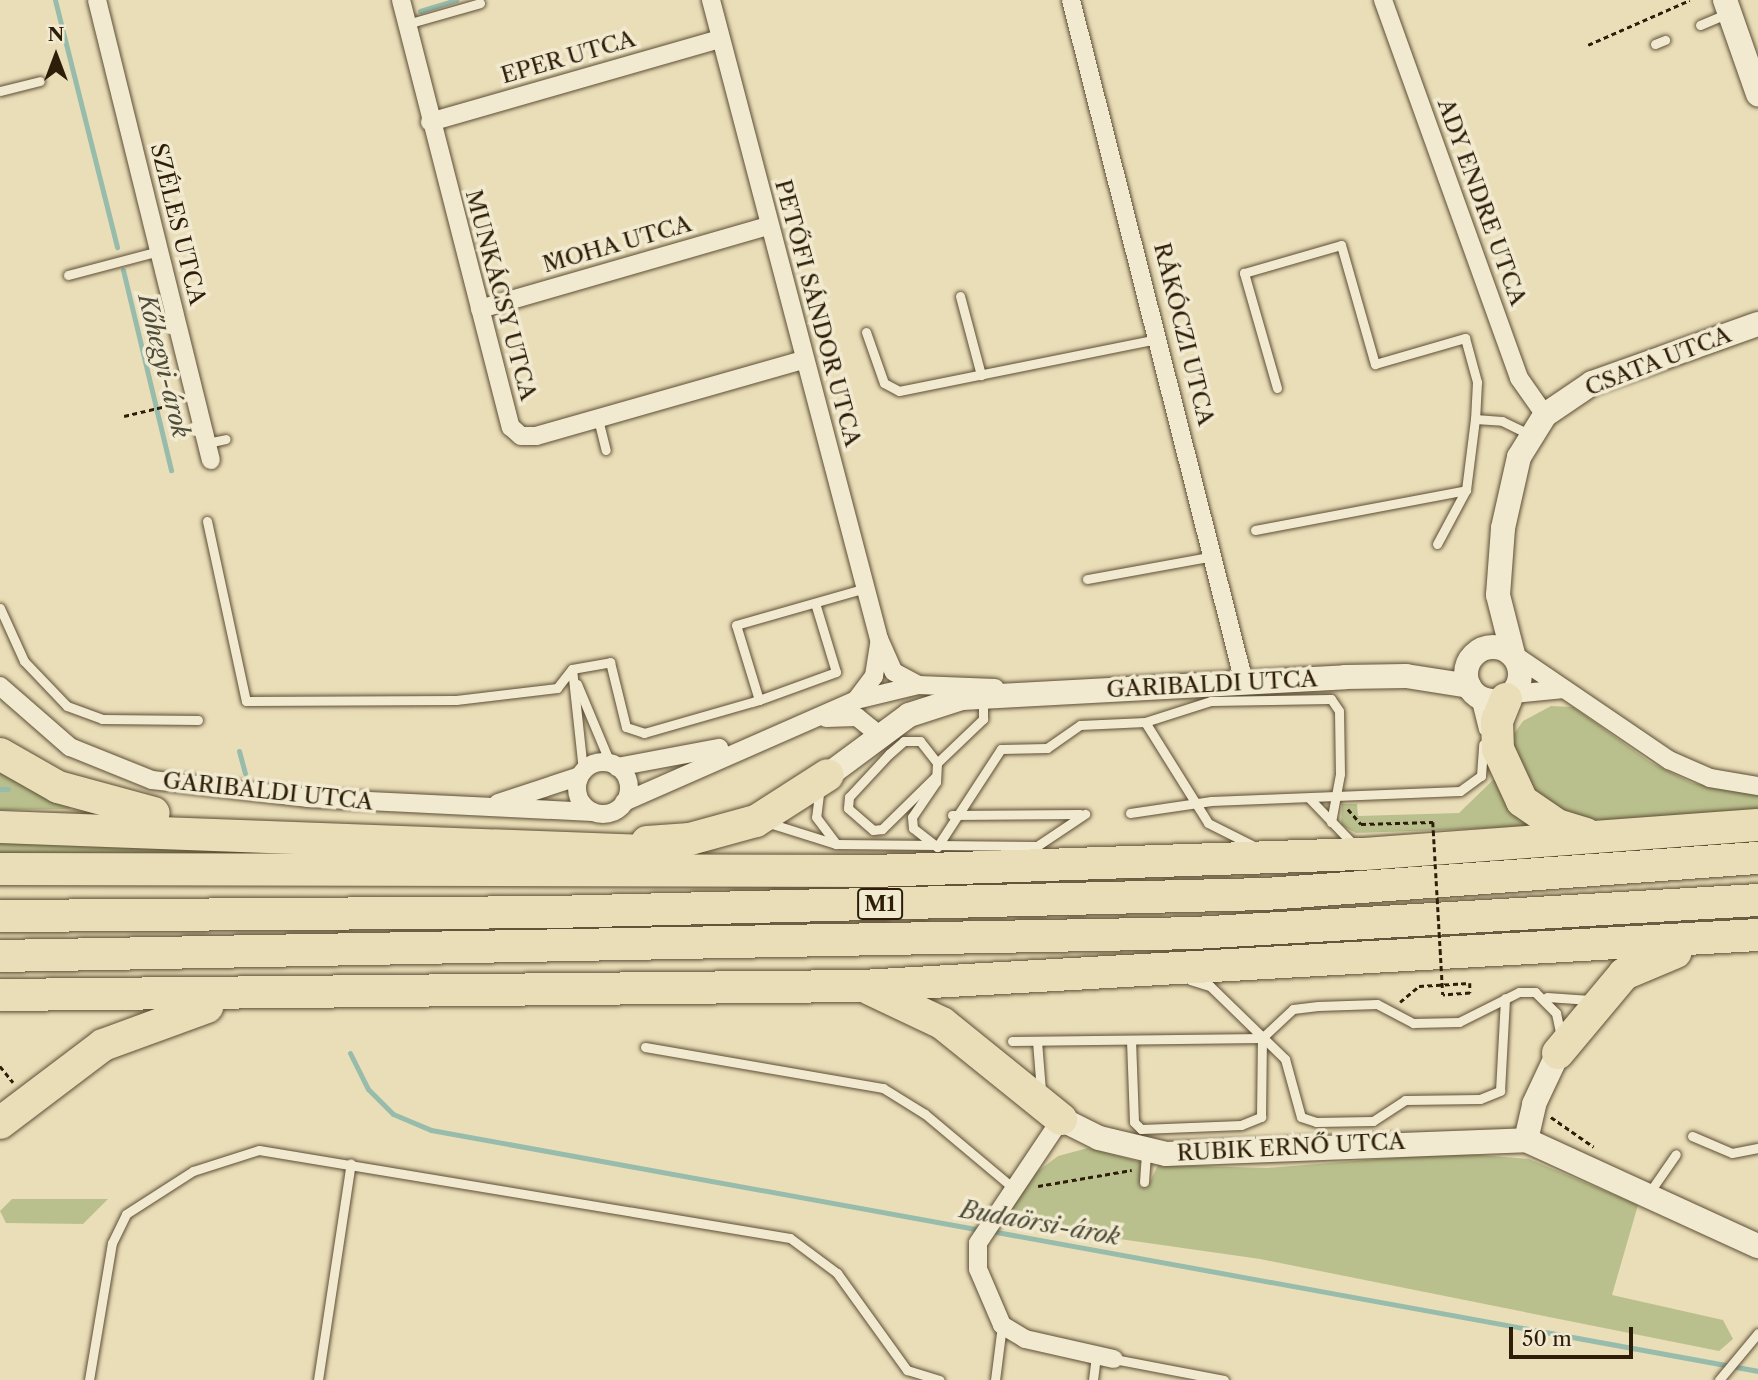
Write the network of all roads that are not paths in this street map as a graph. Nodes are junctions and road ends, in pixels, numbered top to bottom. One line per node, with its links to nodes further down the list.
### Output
1 (97, 0): 18 (street, SZÉLES UTCA)
2 (401, 0): 8 (street, MUNKÁCSY UTCA)
3 (710, 0): 10 (street, PETŐFI SÁNDOR UTCA)
4 (1072, 0): 24 (street, RÁKÓCZI UTCA)
5 (1383, 0): 30 (street, ADY ENDRE UTCA)
6 (480, 3): 8 (lane)
7 (1727, 6): 9 (lane); 15 (street)
8 (407, 24): 16 (street, MUNKÁCSY UTCA)
9 (1700, 25)
10 (720, 38): 16 (street, EPER UTCA); 17 (street, PETŐFI SÁNDOR UTCA)
11 (1665, 40): 12 (lane)
12 (1655, 44)
13 (40, 81): 14 (lane)
14 (0, 91)
15 (1758, 94)
16 (430, 122): 21 (street, MUNKÁCSY UTCA)
17 (768, 226): 21 (street, MOHA UTCA); 25 (street, PETŐFI SÁNDOR UTCA)
18 (159, 251): 19 (lane); 33 (street, SZÉLES UTCA)
19 (68, 275)
20 (960, 296): 26 (lane)
21 (480, 309): 28 (street, MUNKÁCSY UTCA)
22 (1758, 324): 30 (street, CSATA UTCA)
23 (866, 331): 26 (lane)
24 (1160, 339): 26 (lane); 38 (street, RÁKÓCZI UTCA)
25 (803, 360): 28 (street, MUNKÁCSY UTCA); 40 (street, PETŐFI SÁNDOR UTCA)
26 (982, 375)
27 (1277, 388): 29 (lane)
28 (598, 419): 32 (lane)
29 (1475, 419): 30 (lane); 34 (lane)
30 (1538, 425): 41 (street)
31 (226, 439): 33 (lane)
32 (606, 450)
33 (209, 452)
34 (1466, 490): 36 (lane); 37 (lane)
35 (207, 521): 47 (lane)
36 (1255, 530)
37 (1437, 544)
38 (1215, 555): 39 (lane); 49 (street, RÁKÓCZI UTCA)
39 (1087, 579)
40 (866, 589): 42 (lane); 44 (street, PETŐFI SÁNDOR UTCA)
41 (1498, 595): 45 (street); 46 (street)
42 (815, 603): 57 (lane); 57 (lane)
43 (0, 608): 59 (lane)
44 (880, 639): 50 (street, PETŐFI SÁNDOR UTCA); 58 (street, PETŐFI SÁNDOR UTCA)
45 (1513, 654): 46 (street); 53 (street); 56 (street)
46 (1475, 655): 48 (street, GARIBALDI UTCA); 52 (street)
47 (572, 669): 57 (lane); 66 (lane); 67 (lane)
48 (1406, 676): 49 (street, GARIBALDI UTCA); 52 (street, GARIBALDI UTCA)
49 (1244, 682): 54 (street, GARIBALDI UTCA)
50 (918, 685): 54 (street, GARIBALDI UTCA); 58 (street, GARIBALDI UTCA)
51 (0, 686): 75 (street, GARIBALDI UTCA)
52 (1471, 690): 56 (street); 71 (lane)
53 (1571, 690): 56 (street); 70 (street)
54 (1017, 693): 55 (street, GARIBALDI UTCA)
55 (983, 695): 62 (street, GARIBALDI UTCA); 65 (lane)
56 (1509, 696): 84 (highway)
57 (759, 700)
58 (856, 700): 60 (street, GARIBALDI UTCA)
59 (198, 720)
60 (808, 720): 62 (street, GARIBALDI UTCA); 63 (street, GARIBALDI UTCA)
61 (1145, 722): 71 (lane); 74 (lane); 78 (lane)
62 (878, 734): 68 (street, GARIBALDI UTCA)
63 (766, 736): 66 (street, GARIBALDI UTCA); 73 (street, GARIBALDI UTCA)
64 (0, 754): 83 (highway)
65 (937, 763): 69 (lane); 69 (lane)
66 (614, 765): 67 (street); 73 (street)
67 (581, 773): 75 (street, GARIBALDI UTCA); 76 (street)
68 (828, 775): 79 (highway); 85 (lane)
69 (936, 776): 86 (lane)
70 (1758, 786)
71 (1339, 797): 72 (lane); 80 (lane)
72 (1308, 798): 74 (lane); 80 (lane)
73 (624, 802): 76 (street)
74 (1198, 802): 77 (lane); 89 (lane)
75 (481, 807): 76 (street, GARIBALDI UTCA)
76 (593, 811)
77 (1130, 813)
78 (952, 816): 86 (lane); 86 (lane)
79 (756, 821): 85 (lane); 87 (highway)
80 (1331, 821): 88 (lane)
81 (1758, 825): 84 (highway)
82 (0, 827): 83 (highway)
83 (251, 832): 87 (highway)
84 (1601, 838): 88 (highway)
85 (836, 844): 86 (lane)
86 (937, 846)
87 (583, 847): 91 (highway)
88 (1363, 854): 89 (highway)
89 (1291, 856): 91 (highway)
90 (1758, 858): 94 (highway, M1)
91 (1000, 864): 92 (highway)
92 (0, 869)
93 (1758, 900): 97 (highway, M1)
94 (0, 916)
95 (1758, 935): 96 (highway)
96 (1724, 939): 98 (highway); 104 (highway)
97 (0, 957)
98 (1137, 974): 99 (highway); 105 (lane)
99 (862, 986): 101 (highway); 111 (highway)
100 (0, 995): 101 (highway)
101 (306, 996): 112 (highway)
102 (1505, 998): 103 (lane); 105 (lane); 105 (lane)
103 (1547, 998): 104 (lane); 110 (lane)
104 (1600, 998): 110 (highway)
105 (1262, 1038): 106 (lane); 106 (lane)
106 (1132, 1040): 108 (lane)
107 (1012, 1041): 108 (lane)
108 (1037, 1041): 111 (lane)
109 (645, 1047): 120 (lane)
110 (1558, 1053): 114 (street)
111 (1061, 1119): 117 (street, RUBIK ERNŐ UTCA); 120 (street)
112 (0, 1123)
113 (1692, 1136): 115 (lane)
114 (1526, 1140): 117 (street, RUBIK ERNŐ UTCA); 121 (street, RUBIK ERNŐ UTCA)
115 (1758, 1148)
116 (1676, 1154): 121 (lane)
117 (1145, 1159): 119 (lane)
118 (351, 1163): 126 (lane); 127 (lane); 128 (lane)
119 (1144, 1182)
120 (1012, 1187): 123 (street)
121 (1649, 1193): 122 (street, RUBIK ERNŐ UTCA)
122 (1758, 1246)
123 (1002, 1325): 125 (street); 129 (lane)
124 (1758, 1333): 132 (lane)
125 (1105, 1357): 130 (lane); 131 (lane)
126 (89, 1380)
127 (318, 1380)
128 (940, 1380)
129 (995, 1380)
130 (1093, 1380)
131 (1224, 1380)
132 (1719, 1380)

